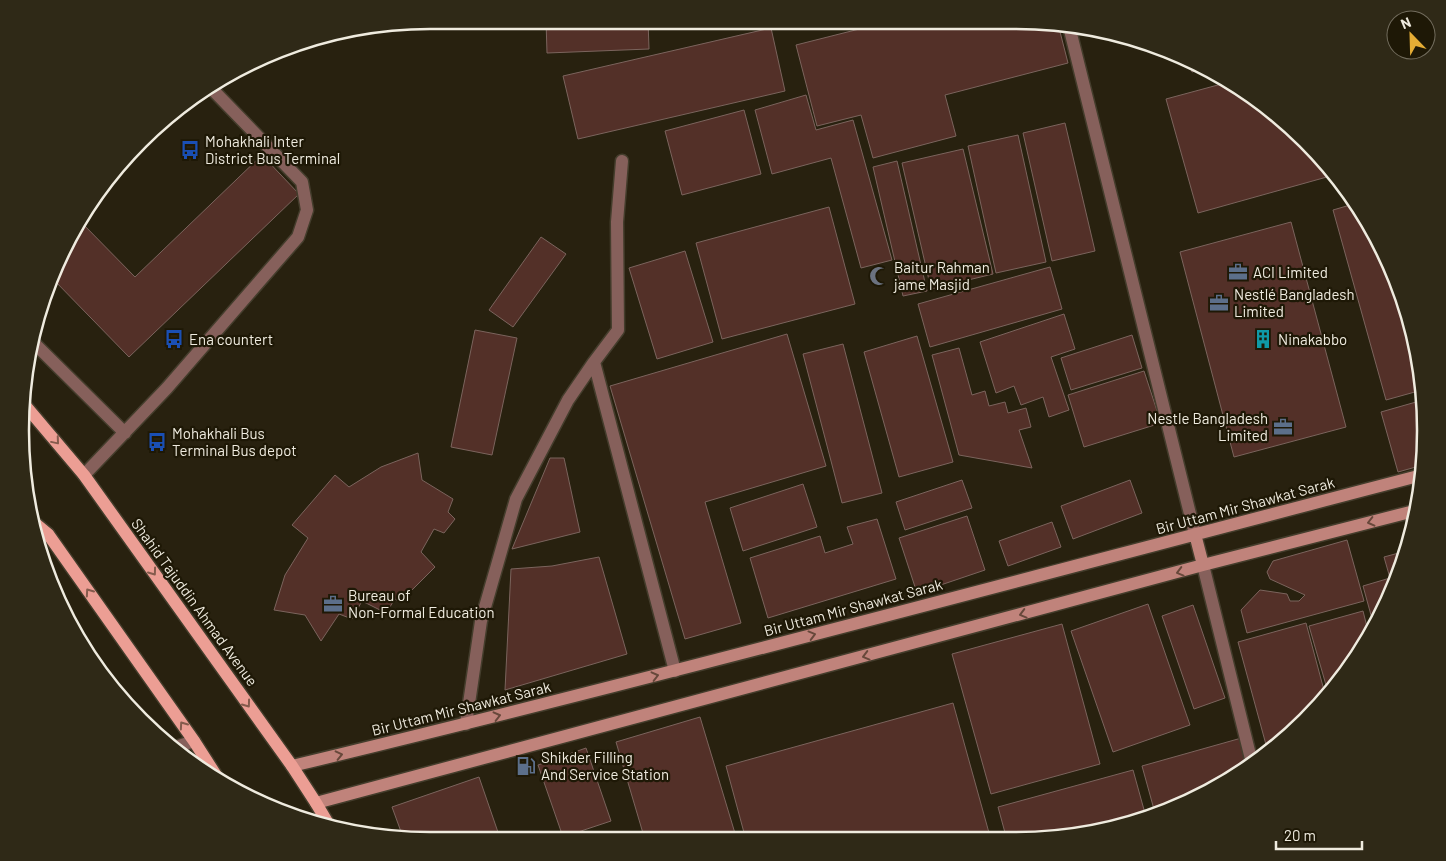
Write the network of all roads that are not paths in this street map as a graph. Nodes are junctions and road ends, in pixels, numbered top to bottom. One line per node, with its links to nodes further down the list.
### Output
1 (1071, 32): 11 (street)
2 (215, 92): 7 (street)
3 (622, 161): 5 (street)
4 (37, 346): 7 (street)
5 (594, 362): 14 (street); 15 (street)
6 (30, 411): 8 (main road, Shahid Tajuddin Ahmad Avenue, one-way to 8)
7 (125, 433): 8 (street)
8 (84, 475): 19 (main road, Shahid Tajuddin Ahmad Avenue, one-way to 19)
9 (1414, 477): 11 (main road, Bir Uttam Mir Shawkat Sarak)
10 (1409, 512): 13 (main road, one-way to 13)
11 (1195, 534): 13 (main road); 14 (main road, Bir Uttam Mir Shawkat Sarak, one-way to 11)
12 (43, 537): 16 (main road, one-way to 12)
13 (1203, 565): 18 (street); 21 (main road, one-way to 21)
14 (675, 671): 15 (main road, Bir Uttam Mir Shawkat Sarak, one-way to 14)
15 (466, 724): 19 (main road, Bir Uttam Mir Shawkat Sarak, one-way to 15)
16 (194, 741): 17 (street); 20 (main road)
17 (181, 745)
18 (1250, 756)
19 (292, 766): 21 (main road, Shahid Tajuddin Ahmad Avenue)
20 (211, 767)
21 (316, 803): 22 (main road, Shahid Tajuddin Ahmad Avenue)
22 (325, 818)

